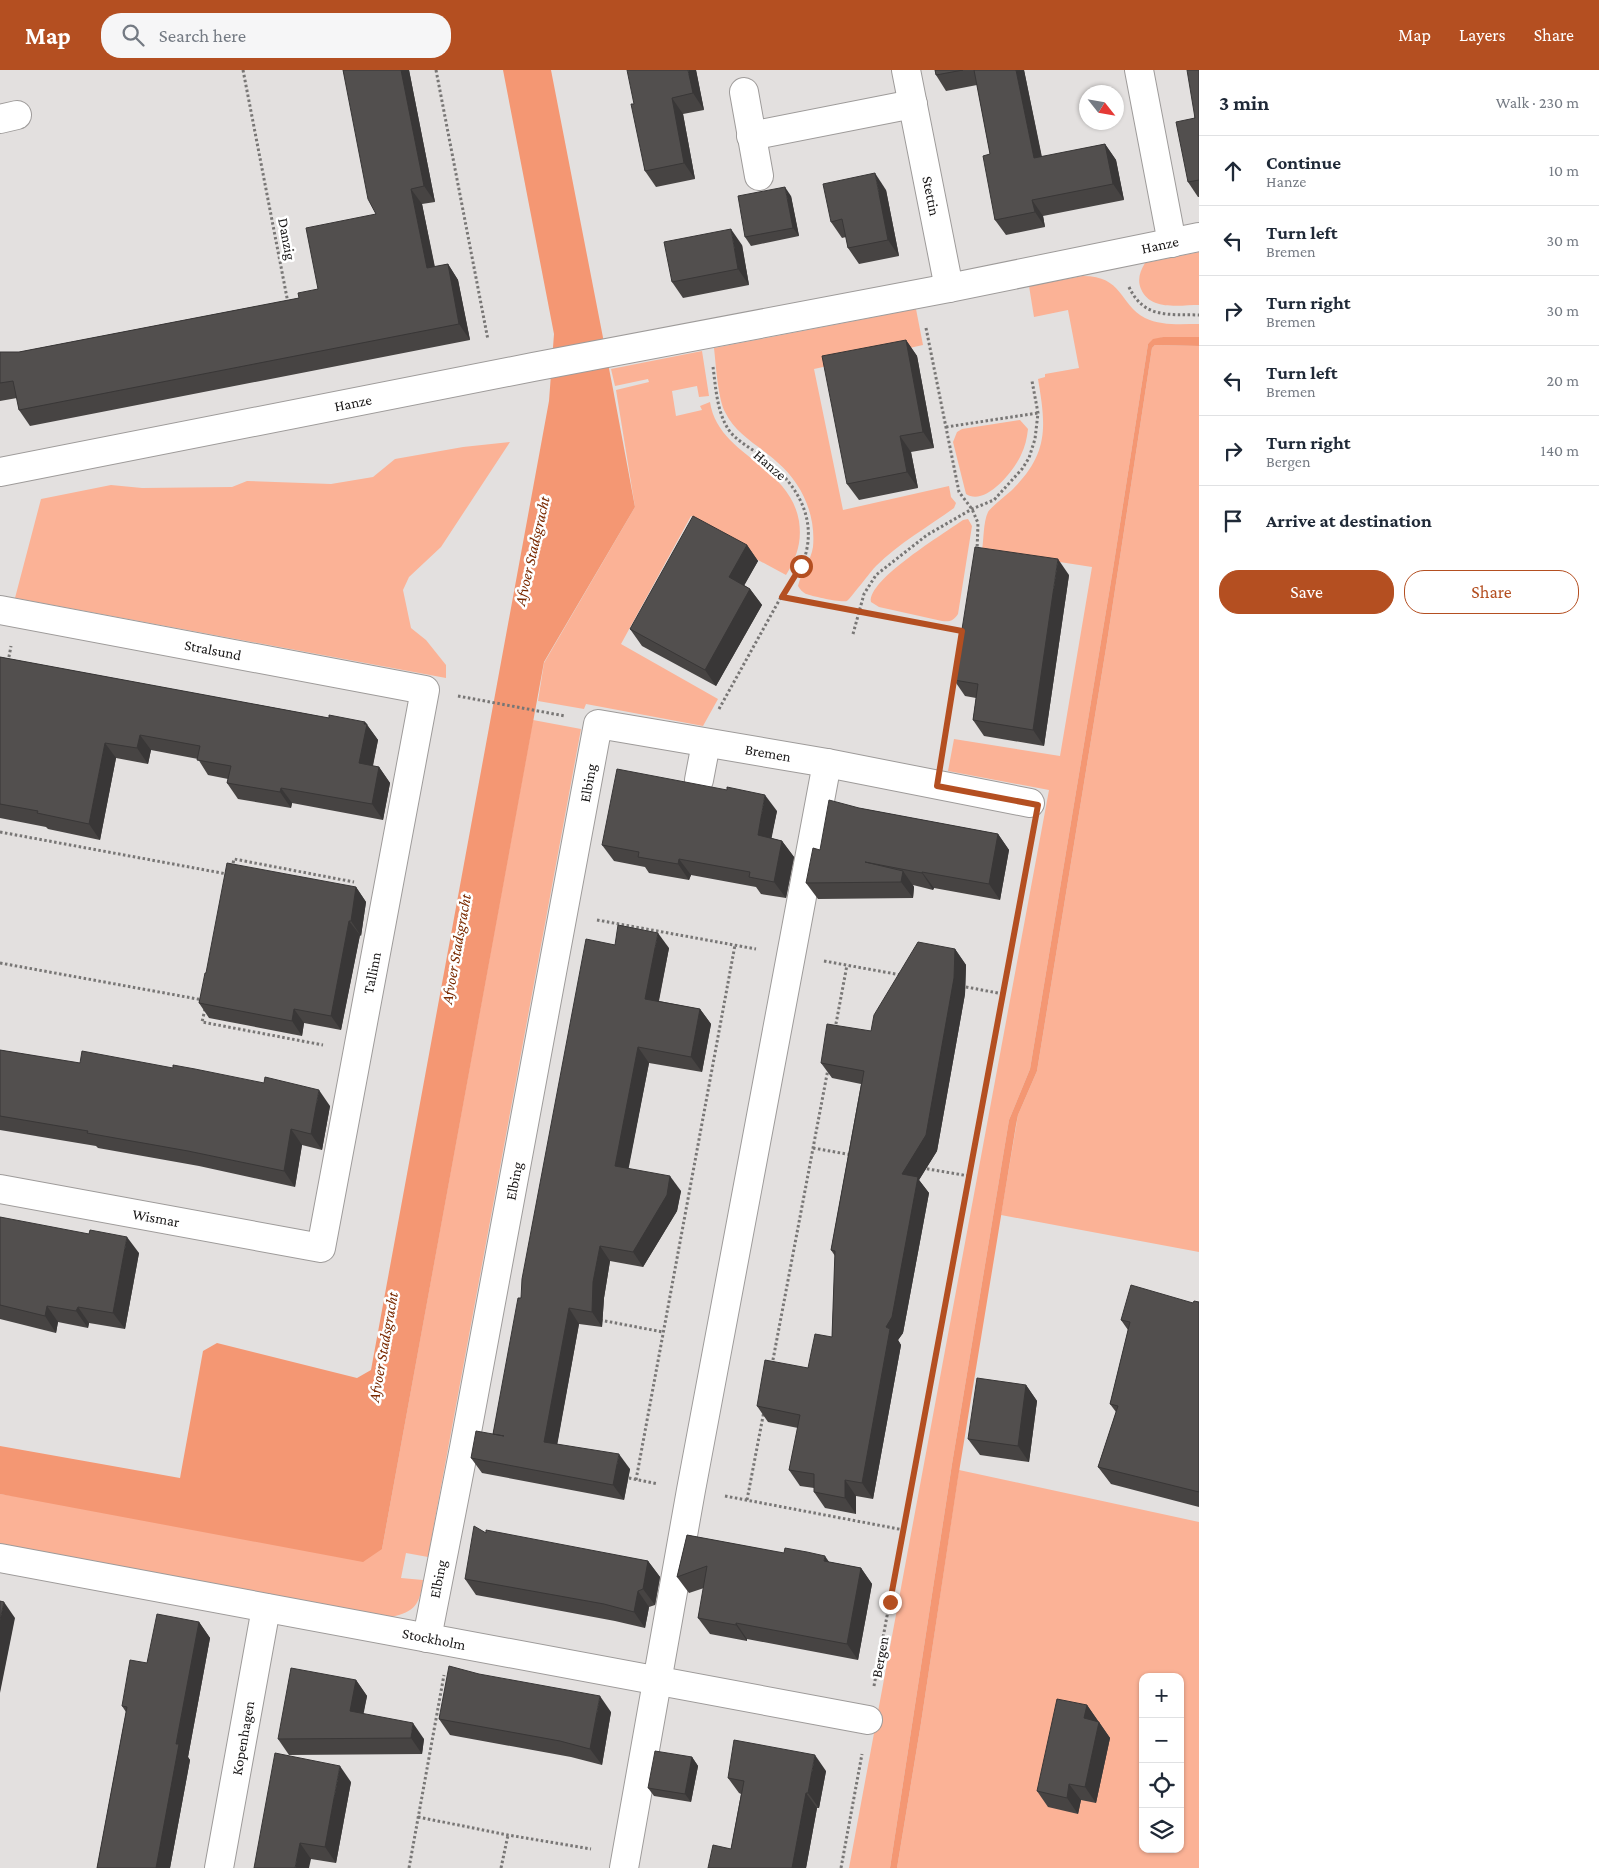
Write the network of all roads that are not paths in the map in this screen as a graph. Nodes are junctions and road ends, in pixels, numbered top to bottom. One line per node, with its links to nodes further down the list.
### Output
1 (906, 70): 4 (street, Stettin)
2 (1139, 70): 8 (street)
3 (744, 92): 5 (street)
4 (912, 104): 5 (street); 9 (street, Stettin)
5 (751, 136): 6 (street)
6 (759, 176)
7 (1199, 237): 8 (street, Hanze)
8 (1172, 243): 9 (street, Hanze)
9 (949, 288): 10 (street, Hanze)
10 (0, 472)
11 (0, 610): 12 (street, Stralsund)
12 (425, 690): 19 (street, Tallinn)
13 (586, 721): 14 (street, Bremen); 22 (street, Elbing)
14 (706, 743): 15 (street, Bremen); 16 (street)
15 (827, 763): 17 (street, Bremen); 23 (street)
16 (699, 780)
17 (1030, 803)
18 (0, 1189): 19 (street, Wismar)
19 (313, 1246)
20 (0, 1558): 21 (street, Stockholm)
21 (266, 1608): 22 (street, Stockholm); 25 (street, Kopenhagen)
22 (438, 1640): 23 (street, Stockholm)
23 (656, 1680): 24 (street, Stockholm); 26 (street)
24 (868, 1720)
25 (219, 1868)
26 (624, 1868)

